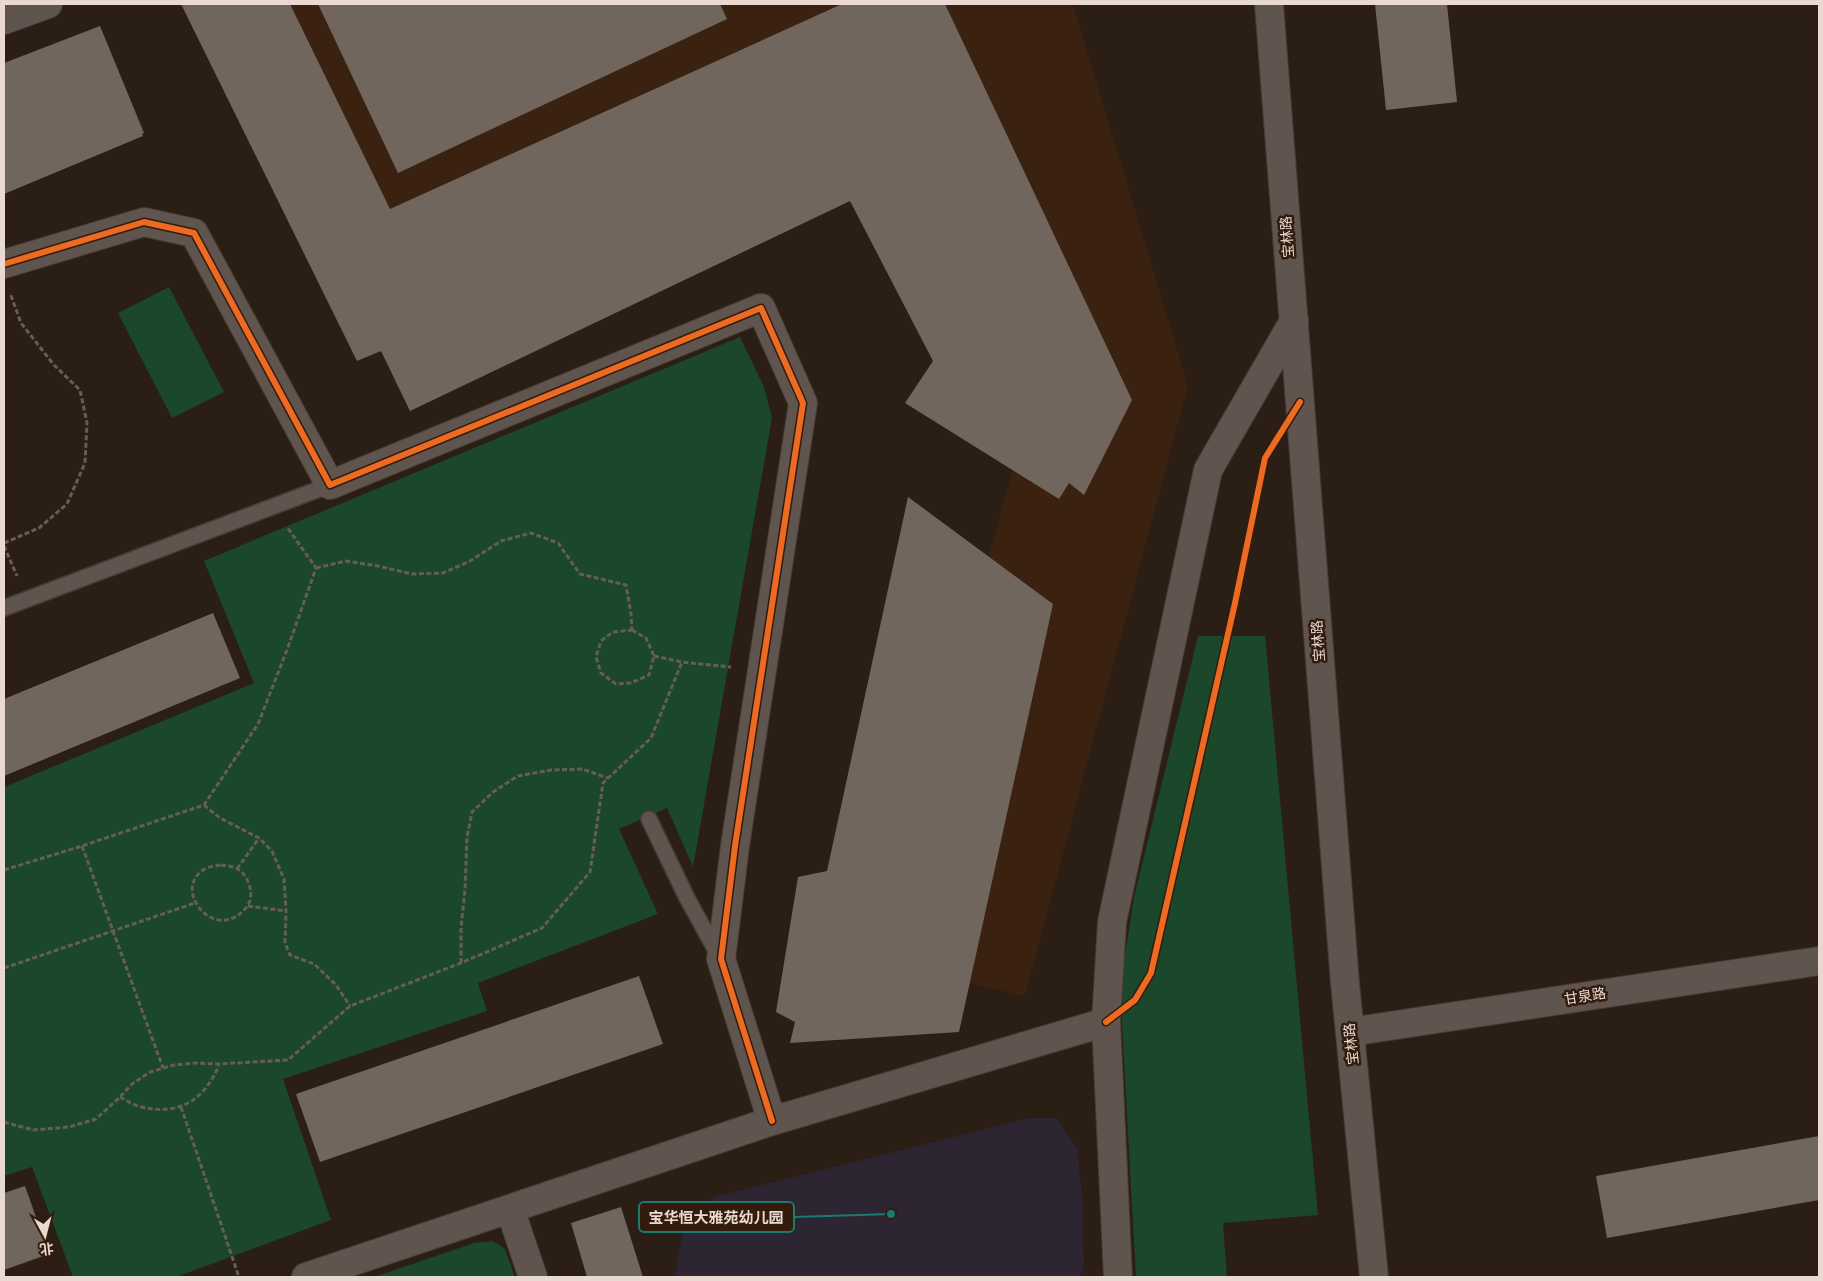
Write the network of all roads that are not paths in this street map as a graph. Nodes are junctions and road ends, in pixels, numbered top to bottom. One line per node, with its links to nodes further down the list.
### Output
1 (48, 4): 3 (street)
2 (1269, 4): 5 (street, 宝林路)
3 (4, 20)
4 (4, 264): 6 (street)
5 (1294, 321): 11 (street); 12 (street, 宝林路)
6 (330, 485): 7 (lane); 10 (street)
7 (4, 608)
8 (649, 819): 10 (lane)
9 (1819, 961): 12 (street, 甘泉路)
10 (722, 963): 13 (street)
11 (1106, 1022): 13 (street); 17 (street)
12 (1350, 1032): 18 (street, 宝林路)
13 (772, 1121): 14 (street)
14 (510, 1209): 15 (street); 16 (street)
15 (306, 1277)
16 (533, 1277)
17 (1118, 1277)
18 (1374, 1277)

